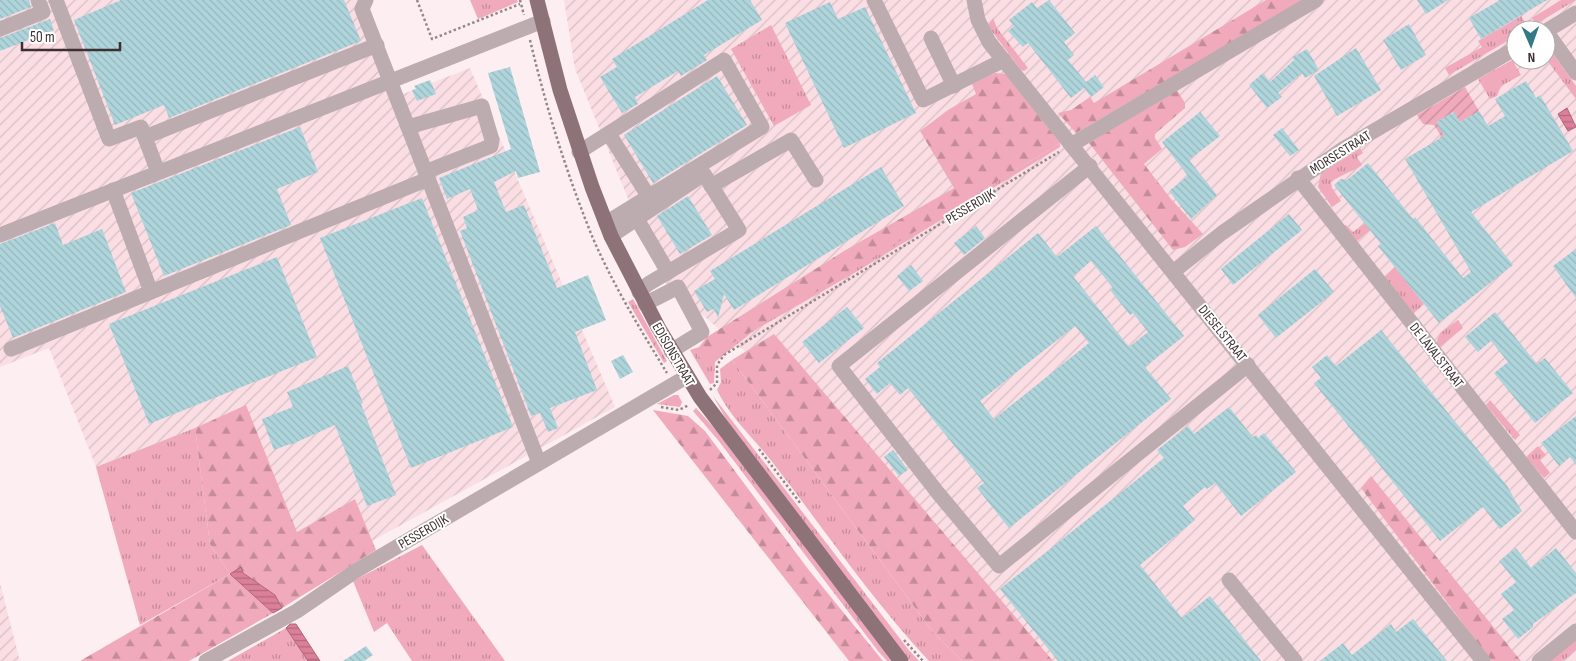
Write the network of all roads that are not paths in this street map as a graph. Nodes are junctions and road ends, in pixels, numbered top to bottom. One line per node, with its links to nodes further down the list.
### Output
1 (38, 0): 11 (street)
2 (56, 0): 22 (street)
3 (366, 0): 13 (street)
4 (874, 0): 19 (street)
5 (974, 0): 16 (street, DIESELSTRAAT)
6 (1316, 0): 23 (street)
7 (532, 1): 9 (main road, EDISONSTRAAT)
8 (1576, 13): 10 (street)
9 (543, 21): 18 (street); 24 (main road, EDISONSTRAAT)
10 (1556, 25)
11 (0, 29)
12 (931, 38): 19 (street)
13 (377, 45): 18 (street); 22 (street)
14 (1556, 45): 17 (street)
15 (1506, 54): 28 (street, MORSESTRAAT)
16 (1004, 60): 19 (street); 23 (street, DIESELSTRAAT)
17 (1576, 73)
18 (390, 80): 20 (street); 26 (street)
19 (954, 86)
20 (408, 126): 27 (street); 27 (street)
21 (609, 134): 24 (street); 32 (street); 32 (street)
22 (145, 137): 26 (street)
23 (1071, 145): 25 (street, DIESELSTRAAT)
24 (579, 152): 34 (main road, EDISONSTRAAT)
25 (1090, 166): 37 (street, DIESELSTRAAT); 42 (street)
26 (158, 172): 31 (street)
27 (427, 176): 38 (street); 44 (street)
28 (1298, 178): 37 (street, MORSESTRAAT); 45 (street, DE LAVALSTRAAT)
29 (816, 180): 30 (street)
30 (711, 186): 33 (street); 36 (street)
31 (113, 190): 35 (street); 38 (street)
32 (649, 197): 34 (street)
33 (637, 219): 34 (street); 36 (street)
34 (609, 230): 39 (main road, EDISONSTRAAT)
35 (0, 235)
36 (668, 272): 39 (street)
37 (1173, 272): 42 (street, DIESELSTRAAT)
38 (151, 292): 40 (street)
39 (642, 298): 41 (main road, EDISONSTRAAT); 41 (street)
40 (11, 349)
41 (671, 351): 43 (main road, EDISONSTRAAT)
42 (1248, 365): 51 (street, DIESELSTRAAT)
43 (686, 377): 44 (street, PESSERDIJK); 49 (main road, EDISONSTRAAT)
44 (539, 463): 48 (street, PESSERDIJK)
45 (1576, 532)
46 (1229, 580): 50 (street)
47 (1576, 632): 52 (street)
48 (206, 661)
49 (902, 661)
50 (1295, 661)
51 (1483, 661)
52 (1539, 661)

